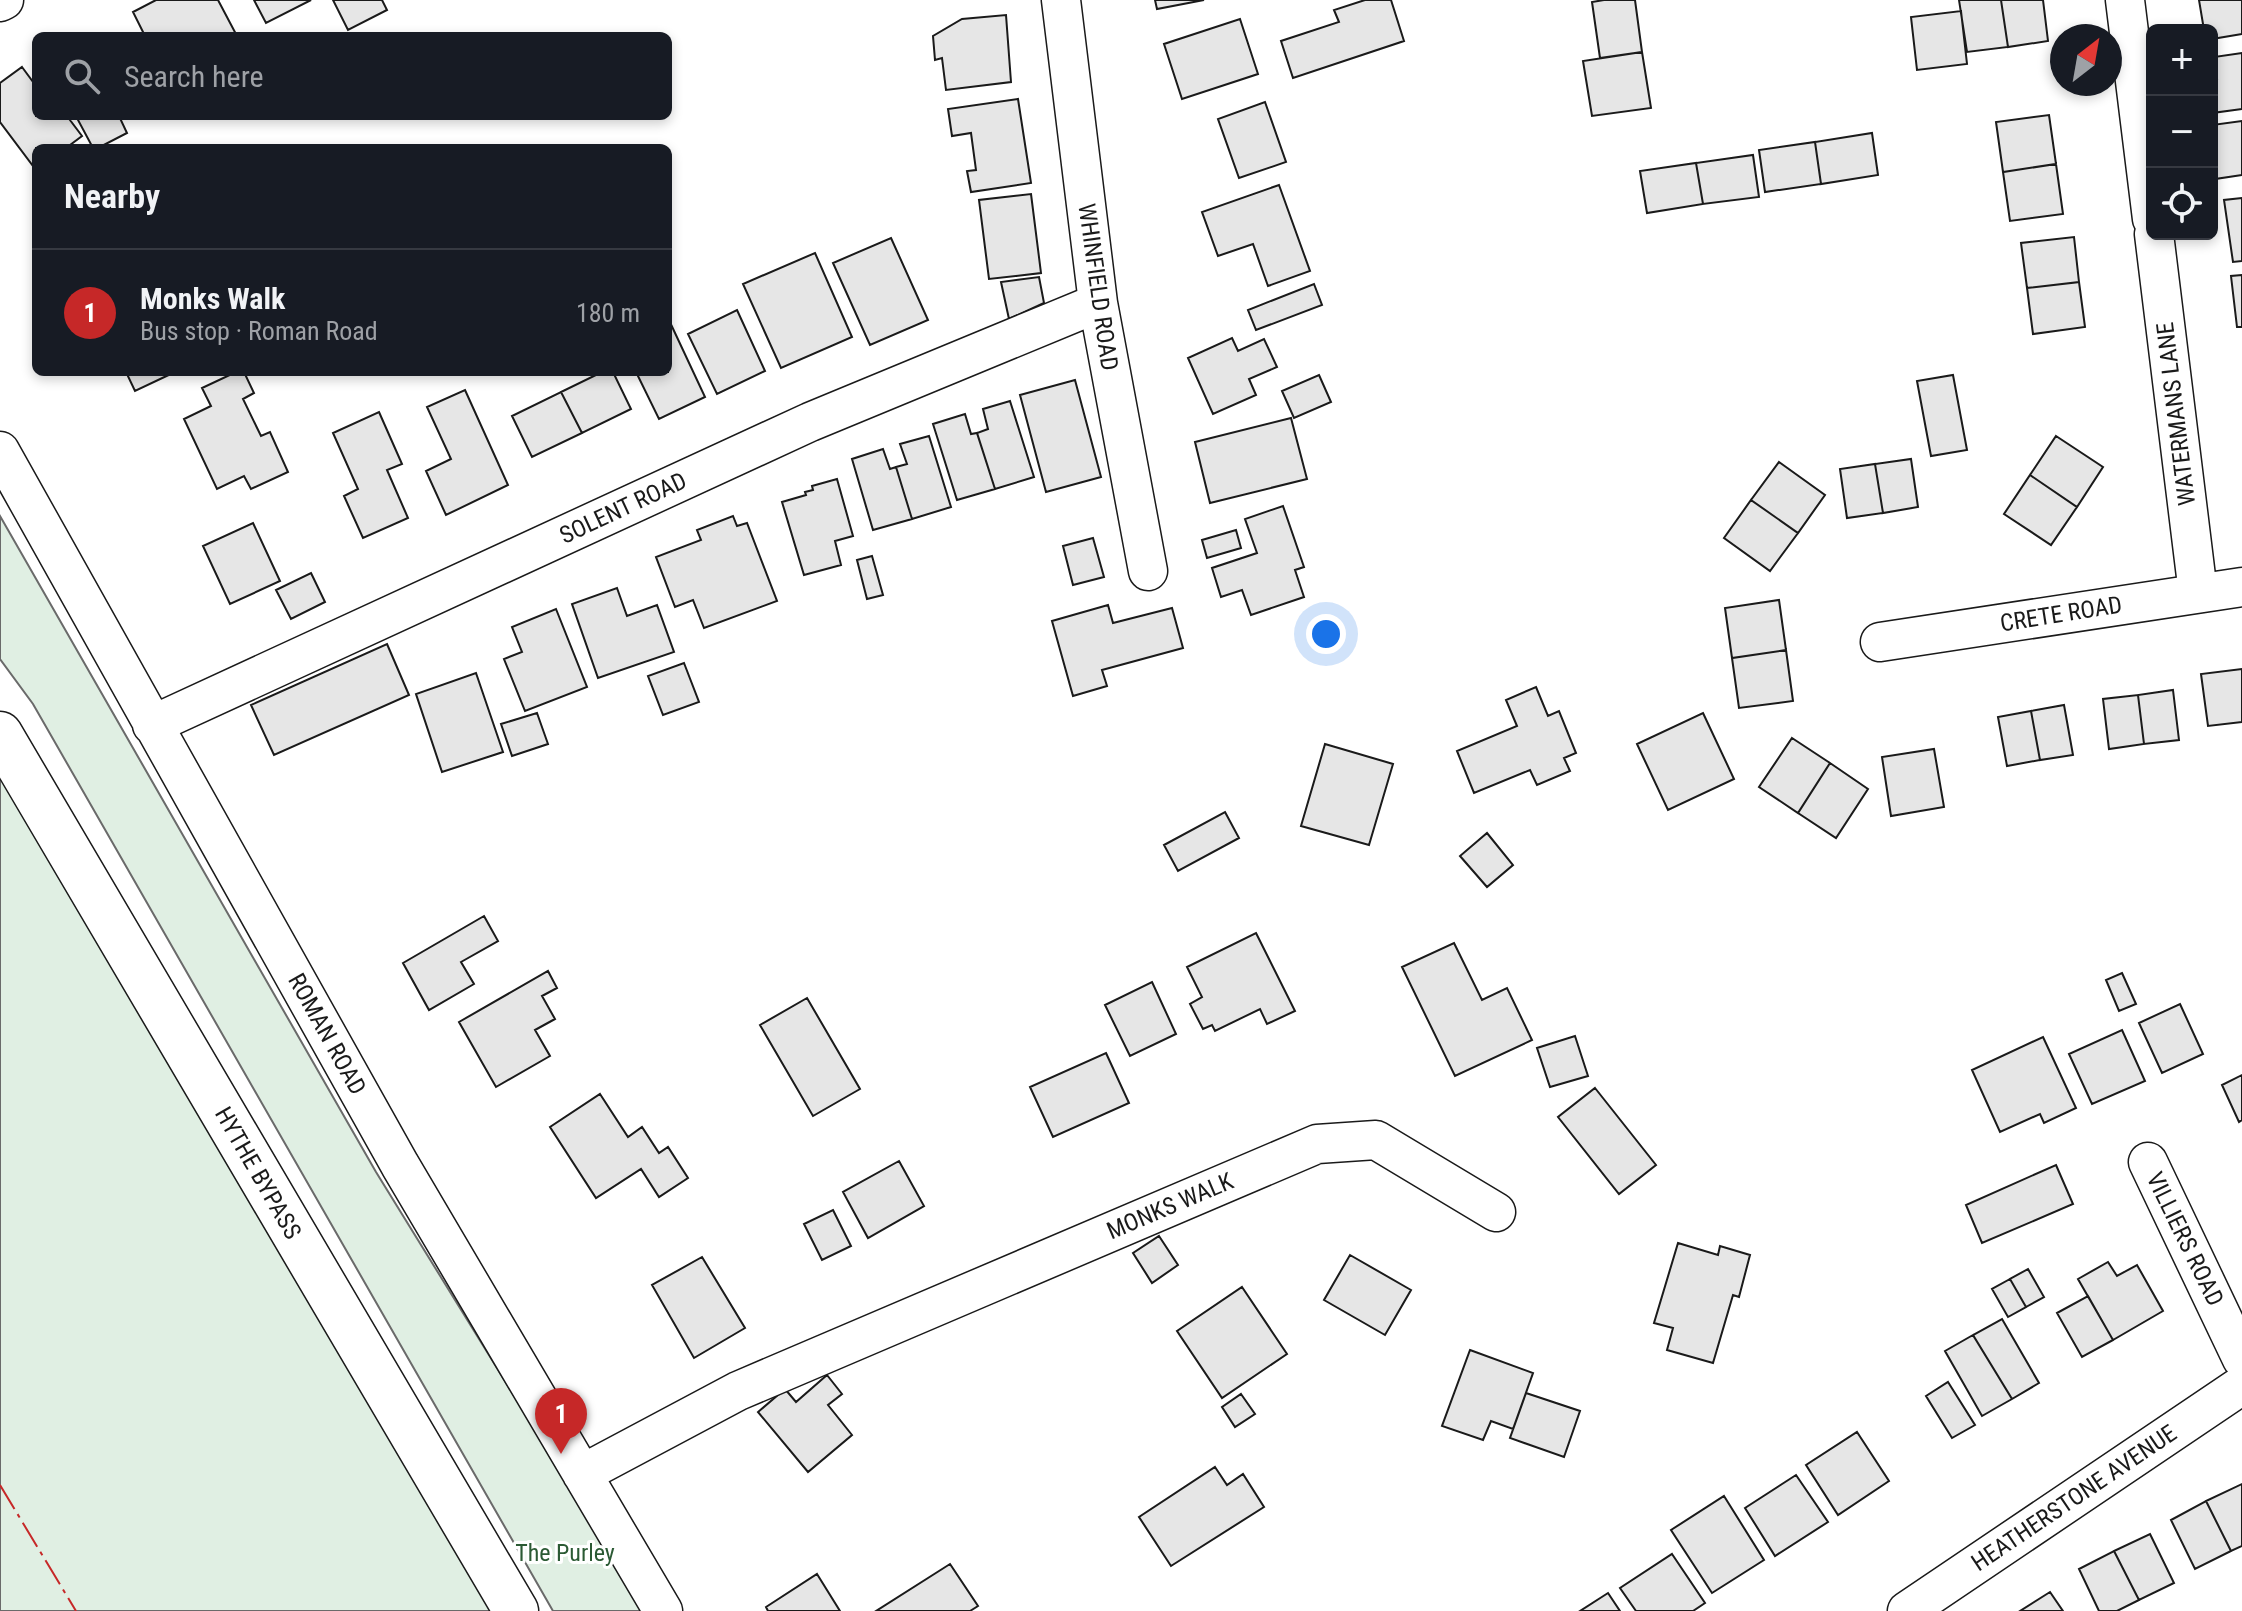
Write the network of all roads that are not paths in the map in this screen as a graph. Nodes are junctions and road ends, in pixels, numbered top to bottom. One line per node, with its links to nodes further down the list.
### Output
1 (1061, 0): 5 (street, WHINFIELD ROAD)
2 (2125, 0): 3 (street)
3 (2146, 170)
4 (2155, 240): 9 (street, WATERMANS LANE)
5 (1098, 303): 7 (street, WHINFIELD ROAD); 11 (street, SOLENT ROAD)
6 (0, 451): 11 (street, ROMAN ROAD)
7 (1148, 571)
8 (2242, 587): 9 (street, CRETE ROAD)
9 (2198, 593): 10 (street, CRETE ROAD)
10 (1880, 642)
11 (152, 725): 17 (street, ROMAN ROAD)
12 (0, 734): 18 (main road, HYTHE BYPASS)
13 (2148, 1162): 15 (street, VILLIERS ROAD)
14 (1496, 1212): 17 (street, MONKS WALK)
15 (2242, 1359)
16 (2242, 1385): 20 (street, HEATHERSTONE AVENUE)
17 (582, 1474): 19 (street, ROMAN ROAD)
18 (516, 1611)
19 (663, 1611)
20 (1907, 1611)

